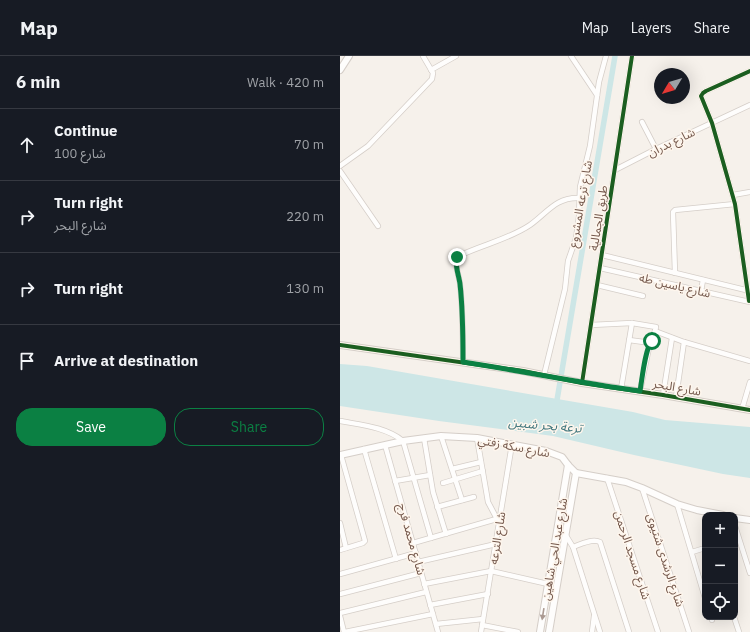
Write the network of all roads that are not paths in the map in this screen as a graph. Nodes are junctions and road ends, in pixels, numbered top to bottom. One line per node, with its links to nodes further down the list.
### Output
1 (348, 56): 7 (main road)
2 (423, 56): 8 (street)
3 (456, 56): 8 (street)
4 (571, 56): 10 (street)
5 (606, 56): 10 (street, شارع ترعه المشروع)
6 (632, 56): 16 (street, طريق الجمالية)
7 (340, 70)
8 (431, 70): 15 (street)
9 (750, 71): 13 (street)
10 (597, 95): 20 (street, شارع ترعه المشروع)
11 (750, 105): 13 (street, شارع بدران)
12 (642, 122): 14 (street)
13 (712, 123): 14 (street, شارع بدران); 19 (street)
14 (656, 149): 16 (street, شارع بدران)
15 (340, 166)
16 (615, 170): 23 (street, طريق الجمالية)
17 (340, 171): 22 (street)
18 (750, 192): 19 (street)
19 (733, 195): 21 (street)
20 (580, 198): 41 (street); 42 (street, شارع ترعه المشروع)
21 (735, 204): 25 (street); 29 (street)
22 (378, 226)
23 (602, 256): 24 (street, طريق الجمالية); 25 (street, شارع ياسين طه)
24 (600, 266): 27 (street, طريق الجمالية); 28 (street, شارع ياسين طه)
25 (675, 273): 26 (street, شارع ياسين طه)
26 (703, 280): 28 (street); 29 (street, شارع ياسين طه)
27 (597, 285): 30 (street); 33 (street, طريق الجمالية)
28 (702, 291): 31 (street, شارع ياسين طه)
29 (749, 291): 31 (street)
30 (643, 296)
31 (750, 302)
32 (632, 323): 33 (street); 34 (street); 36 (street)
33 (591, 325): 44 (street, طريق الجمالية)
34 (655, 331): 35 (street); 38 (street)
35 (672, 338): 37 (street); 47 (street)
36 (629, 340): 38 (street); 45 (street)
37 (684, 342): 40 (street); 48 (street)
38 (650, 344): 46 (street)
39 (340, 346): 41 (street, شارع البحر)
40 (750, 361)
41 (463, 362): 42 (street, شارع البحر)
42 (544, 375): 44 (street, شارع البحر)
43 (750, 382): 49 (street)
44 (582, 383): 45 (street, شارع البحر)
45 (621, 389): 46 (street, شارع البحر)
46 (640, 391): 47 (street, شارع البحر)
47 (663, 395): 48 (street, شارع البحر)
48 (676, 397): 49 (street, شارع البحر)
49 (742, 408): 50 (street, شارع البحر)
50 (750, 410)
51 (340, 421): 55 (street)
52 (441, 436): 53 (main road, شارع سكة زفتي); 54 (main road, شارع سكة زفتي); 62 (street)
53 (424, 438): 55 (main road, شارع سكة زفتي); 65 (street)
54 (477, 438): 56 (main road, شارع سكة زفتي); 60 (street)
55 (403, 441): 57 (main road, شارع سكة زفتي); 66 (street)
56 (512, 444): 61 (main road, شارع سكة زفتي); 77 (street, شارع الترعه)
57 (386, 445): 58 (main road, شارع سكة زفتي); 68 (street, شارع محمد فرج)
58 (364, 449): 59 (main road, شارع سكة زفتي); 93 (street)
59 (340, 455): 88 (street)
60 (481, 462): 62 (street); 63 (street)
61 (568, 466): 64 (main road, شارع سكة زفتي); 100 (main road, شارع عبد الحي شاهين)
62 (452, 469): 69 (street)
63 (482, 472): 69 (street); 77 (street)
64 (576, 473): 67 (main road); 81 (main road, شارع عبد الحي شاهين)
65 (430, 475): 66 (street); 75 (street)
66 (413, 478): 68 (street); 84 (street)
67 (607, 478): 71 (main road); 123 (street, شارع مسجد الرحمن)
68 (395, 480): 85 (street, شارع محمد فرج)
69 (455, 480): 70 (street); 73 (street)
70 (443, 483)
71 (642, 488): 74 (main road); 124 (street, شارع الرشدى شتيوى)
72 (474, 497): 73 (street)
73 (462, 500): 75 (street)
74 (677, 504): 76 (main road); 91 (street)
75 (437, 507): 82 (street)
76 (707, 512)
77 (498, 518): 82 (street); 86 (street, شارع الترعه)
78 (738, 518): 79 (main road)
79 (750, 520)
80 (340, 523): 88 (street)
81 (565, 533): 87 (street); 119 (main road, شارع عبد الحي شاهين)
82 (446, 534): 84 (street)
83 (738, 535): 97 (street)
84 (431, 538): 85 (street)
85 (413, 543): 92 (street, شارع محمد فرج)
86 (496, 544): 94 (street); 95 (street, شارع الترعه)
87 (573, 547): 108 (street); 122 (street)
88 (346, 548): 90 (street)
89 (702, 549): 91 (street)
90 (340, 550)
91 (692, 552): 101 (street)
92 (416, 553): 93 (street); 94 (street, شارع محمد فرج)
93 (396, 558): 98 (street)
94 (418, 562): 96 (street, شارع محمد فرج)
95 (492, 571): 99 (street); 100 (street); 104 (street, شارع الترعه)
96 (421, 572): 99 (street, شارع محمد فرج); 103 (street)
97 (750, 573)
98 (340, 574)
99 (424, 584): 102 (street, شارع محمد فرج)
100 (548, 584): 118 (main road, شارع عبد الحي شاهين, one-way to 118)
101 (702, 587)
102 (426, 592): 105 (street, شارع محمد فرج); 106 (street)
103 (340, 594)
104 (488, 594): 105 (street); 110 (street, شارع الترعه)
105 (430, 605): 107 (street, شارع محمد فرج)
106 (340, 613)
107 (433, 614): 112 (street, شارع محمد فرج); 114 (street)
108 (595, 615): 120 (street); 121 (street)
109 (340, 616): 114 (street)
110 (483, 619): 112 (street); 113 (street, شارع الترعه)
111 (735, 620): 125 (street)
112 (436, 624): 115 (street, شارع محمد فرج)
113 (482, 625): 116 (street, شارع الترعه); 117 (street)
114 (345, 632)
115 (438, 632)
116 (481, 632)
117 (518, 632)
118 (540, 632)
119 (549, 632)
120 (592, 632)
121 (600, 632)
122 (629, 632)
123 (658, 632)
124 (690, 632)
125 (739, 632)

